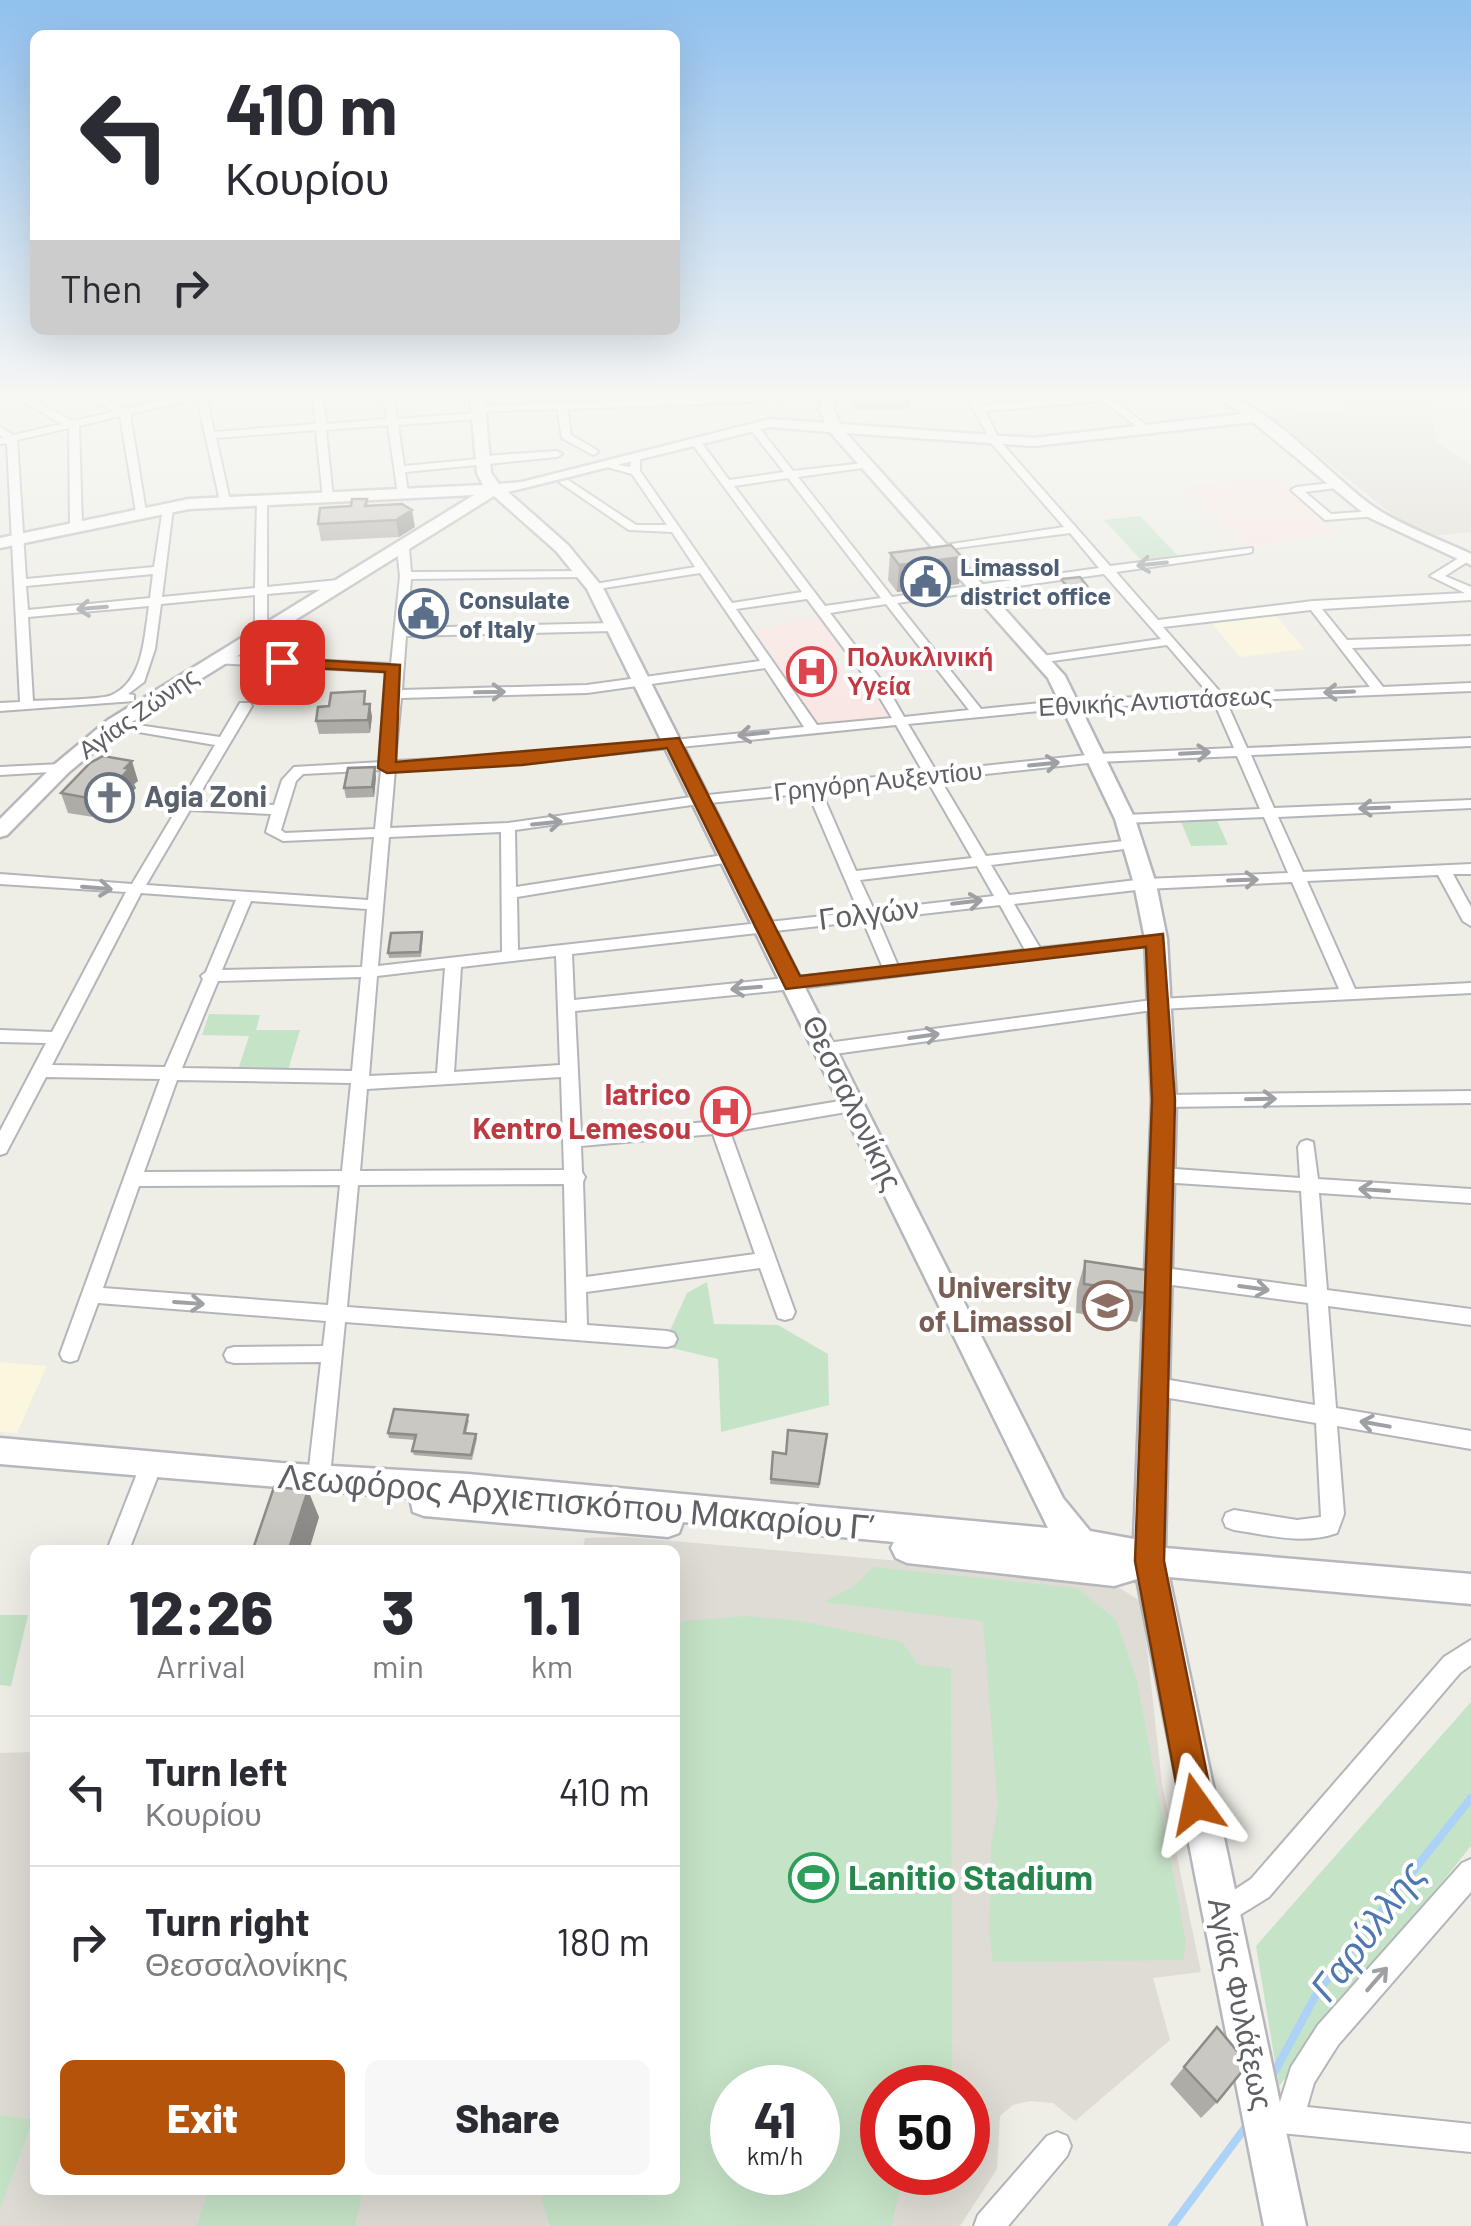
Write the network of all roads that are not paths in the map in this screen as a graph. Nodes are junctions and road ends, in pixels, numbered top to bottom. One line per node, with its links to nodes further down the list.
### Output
1 (7, 498): 27 (street)
2 (75, 498): 24 (street)
3 (139, 498): 22 (street)
4 (360, 498): 17 (main road)
5 (465, 498): 29 (main road, Αγίας Ζώνης)
6 (490, 498): 18 (main road)
7 (515, 498): 18 (main road, Θεσσαλονίκης)
8 (521, 498): 18 (main road)
9 (587, 498): 25 (street)
10 (656, 498): 25 (street)
11 (740, 498): 41 (street)
12 (811, 498): 43 (street)
13 (900, 498): 28 (main road, Αγίας Φυλάξεως)
14 (1043, 498): 26 (street)
15 (1305, 498): 23 (street)
16 (1355, 498): 23 (main road)
17 (328, 499): 20 (main road)
18 (518, 499): 36 (main road, Θεσσαλονίκης)
19 (224, 500): 20 (main road); 21 (main road)
20 (262, 500): 40 (street)
21 (168, 508): 22 (main road); 34 (street)
22 (141, 512): 24 (main road)
23 (1374, 514): 31 (main road)
24 (76, 526): 27 (main road)
25 (675, 528): 32 (street)
26 (1070, 530): 28 (street); 33 (street)
27 (8, 542): 37 (street)
28 (945, 548): 39 (main road, Αγίας Φυλάξεως)
29 (403, 549): 35 (street); 38 (main road, Αγίας Ζώνης)
30 (1248, 550): 33 (street, one-way to 33)
31 (1469, 559): 42 (street)
32 (703, 569): 36 (street); 46 (street)
33 (1110, 569): 39 (street); 49 (street)
34 (158, 570): 37 (street); 44 (street)
35 (406, 576): 36 (street); 52 (street)
36 (589, 581): 50 (main road, Θεσσαλονίκης)
37 (21, 583): 48 (street)
38 (338, 584): 40 (street); 51 (main road, Αγίας Ζώνης)
39 (979, 585): 43 (street); 57 (main road, Αγίας Φυλάξεως)
40 (258, 592): 44 (street); 51 (street)
41 (809, 594): 46 (street); 47 (street)
42 (1471, 594): 45 (street)
43 (890, 598): 47 (street); 73 (street)
44 (152, 602): 48 (street, one-way to 48); 60 (street)
45 (1314, 605): 49 (street); 55 (street)
46 (729, 607): 58 (street)
47 (822, 610): 74 (street)
48 (24, 614): 68 (street)
49 (1157, 624): 54 (street)
50 (613, 627): 52 (street); 61 (main road, Θεσσαλονίκης)
51 (261, 630): 56 (main road, Αγίας Ζώνης)
52 (400, 632): 59 (street)
53 (1471, 640): 55 (street)
54 (1172, 641): 57 (street); 67 (street)
55 (1347, 644): 62 (street)
56 (214, 659): 59 (street); 64 (main road, Αγίας Ζώνης)
57 (1042, 660): 69 (main road, Αγίας Φυλάξεως)
58 (768, 664): 61 (street); 76 (street)
59 (394, 668): 65 (street)
60 (140, 678): 64 (street); 66 (street)
61 (643, 684): 65 (street, one-way to 61); 78 (main road, Θεσσαλονίκης)
62 (1379, 690): 63 (street, Εθνικής Αντιστάσεως); 67 (street, Εθνικής Αντιστάσεως, one-way to 67)
63 (1468, 691)
64 (163, 692): 71 (main road, Αγίας Ζώνης)
65 (393, 694): 83 (street)
66 (118, 696): 68 (street); 71 (street)
67 (1218, 697): 69 (street, Εθνικής Αντιστάσεως); 80 (street)
68 (27, 704): 70 (street)
69 (1070, 704): 73 (street, Εθνικής Αντιστάσεως); 81 (main road, Αγίας Φυλάξεως)
70 (0, 706)
71 (143, 706): 75 (main road, Αγίας Ζώνης)
72 (246, 706): 77 (street)
73 (976, 711): 74 (street, Εθνικής Αντιστάσεως)
74 (900, 720): 76 (street, Εθνικής Αντιστάσεως); 85 (street)
75 (116, 724): 77 (street); 82 (main road, Αγίας Ζώνης)
76 (812, 728): 78 (street, Εθνικής Αντιστάσεως, one-way to 78)
77 (222, 742): 89 (street)
78 (673, 742): 83 (street, Εθνικής Αντιστάσεως); 87 (main road, Θεσσαλονίκης)
79 (1471, 742): 80 (street, Γρηγόρη Αυξεντίου)
80 (1244, 750): 81 (street, Γρηγόρη Αυξεντίου, one-way to 80); 91 (street)
81 (1097, 758): 85 (street, Γρηγόρη Αυξεντίου, one-way to 81); 92 (main road, Αγίας Φυλάξεως)
82 (62, 768): 84 (street); 94 (main road, Αγίας Ζώνης)
83 (387, 768): 90 (street, Εθνικής Αντιστάσεως); 95 (street)
84 (0, 771)
85 (934, 775): 86 (street, Γρηγόρη Αυξεντίου); 98 (street)
86 (812, 787): 87 (street, Γρηγόρη Αυξεντίου); 101 (street)
87 (700, 800): 93 (street, Γρηγόρη Αυξεντίου, one-way to 87); 97 (main road, Θεσσαλονίκης)
88 (1471, 804): 91 (street, one-way to 91)
89 (187, 806): 90 (street); 105 (street)
90 (280, 810): 95 (street, Γρηγόρη Αυξεντίου)
91 (1269, 811): 92 (street); 102 (street)
92 (1126, 819): 96 (main road, Αγίας Φυλάξεως)
93 (508, 828): 95 (street, Γρηγόρη Αυξεντίου); 106 (street)
94 (0, 830)
95 (380, 836): 109 (street)
96 (1133, 844): 98 (street); 104 (main road, Αγίας Φυλάξεως)
97 (730, 858): 106 (street); 112 (main road, Θεσσαλονίκης)
98 (984, 860): 101 (street); 108 (street)
99 (1471, 869): 100 (street, Γολγών)
100 (1443, 870): 102 (street, Γολγών); 111 (street)
101 (852, 876): 110 (street)
102 (1298, 878): 104 (street, Γολγών, one-way to 102); 123 (street)
103 (0, 879): 105 (street, one-way to 105)
104 (1146, 884): 108 (street, Γολγών); 113 (main road, Αγίας Φυλάξεως)
105 (134, 892): 107 (street); 127 (street)
106 (511, 893): 116 (street)
107 (245, 898): 109 (street); 120 (street)
108 (1002, 898): 110 (street, Γολγών, one-way to 108); 115 (street)
109 (372, 905): 119 (street)
110 (870, 913): 112 (street, Γολγών); 118 (street)
111 (1471, 922)
112 (766, 928): 114 (street, Γολγών); 121 (main road, Θεσσαλονίκης)
113 (1156, 939): 115 (street); 124 (main road, Αγίας Φυλάξεως)
114 (564, 950): 116 (street, Γολγών); 125 (street)
115 (1035, 953): 118 (street)
116 (510, 956): 117 (street, Γολγών)
117 (453, 962): 119 (street, Γολγών); 132 (street)
118 (892, 968): 121 (street)
119 (368, 972): 120 (street, Γολγών); 133 (street)
120 (209, 976): 131 (street)
121 (794, 984): 125 (street, one-way to 125); 128 (main road, Θεσσαλονίκης)
122 (1471, 988): 123 (street)
123 (1349, 994): 124 (street)
124 (1160, 1004): 128 (street, one-way to 124); 135 (main road, Αγίας Φυλάξεως)
125 (565, 1006): 130 (street)
126 (0, 1036): 127 (street)
127 (54, 1038): 129 (street)
128 (827, 1049): 136 (main road, Θεσσαλονίκης)
129 (40, 1071): 131 (street); 140 (street)
130 (566, 1071): 132 (street); 138 (street)
131 (170, 1075): 133 (street); 144 (street)
132 (445, 1076): 133 (street)
133 (360, 1080): 141 (street)
134 (1471, 1096): 135 (street, one-way to 134)
135 (1164, 1100): 142 (main road, Αγίας Φυλάξεως)
136 (852, 1105): 137 (street); 167 (main road, Θεσσαλονίκης)
137 (719, 1127): 138 (street); 147 (street)
138 (574, 1140): 143 (street)
139 (1307, 1147): 145 (street)
140 (0, 1148)
141 (350, 1176): 143 (street); 144 (street); 153 (street)
142 (1161, 1176): 145 (street); 148 (main road, Αγίας Φυλάξεως)
143 (576, 1178): 149 (street)
144 (132, 1180): 150 (street)
145 (1312, 1186): 146 (street, one-way to 145); 151 (street)
146 (1471, 1196)
147 (766, 1260): 149 (street); 152 (street)
148 (1157, 1275): 151 (street, one-way to 151); 160 (main road, Αγίας Φυλάξεως)
149 (577, 1286): 155 (street)
150 (92, 1296): 153 (street, one-way to 153); 157 (street)
151 (1320, 1296): 154 (street); 161 (street)
152 (785, 1312)
153 (338, 1314): 155 (street); 158 (street)
154 (1471, 1317)
155 (577, 1332): 156 (street)
156 (667, 1338)
157 (70, 1354)
158 (333, 1354): 159 (street); 165 (street)
159 (234, 1355)
160 (1152, 1386): 161 (street); 173 (main road, Αγίας Φυλάξεως)
161 (1326, 1416): 162 (street, one-way to 161); 169 (street)
162 (1471, 1440)
163 (0, 1450): 165 (main road, Λεωφόρος Αρχιεπισκόπου Μακαρίου Γ’)
164 (0, 1466): 166 (main road, Λεωφόρος Αρχιεπισκόπου Μακαρίου Γ’)
165 (318, 1476): 168 (main road, Λεωφόρος Αρχιεπισκόπου Μακαρίου Γ’)
166 (146, 1478): 168 (main road, Λεωφόρος Αρχιεπισκόπου Μακαρίου Γ’); 171 (street)
167 (1052, 1508): 170 (main road); 172 (main road, Θεσσαλονίκης)
168 (598, 1510): 170 (main road, Λεωφόρος Αρχιεπισκόπου Μακαρίου Γ’); 173 (main road, Λεωφόρος Αρχιεπισκόπου Μακαρίου Γ’)
169 (1234, 1520)
170 (1028, 1542): 172 (main road, Λεωφόρος Αρχιεπισκόπου Μακαρίου Γ’)
171 (120, 1545)
172 (1080, 1545): 173 (main road, Λεωφόρος Αρχιεπισκόπου Μακαρίου Γ’)
173 (1149, 1561): 174 (main road, Λεωφόρος Αρχιεπισκόπου Μακαρίου Γ’); 177 (main road, Αγίας Φυλάξεως)
174 (1471, 1590)
175 (1471, 1650): 177 (street)
176 (1471, 1872): 178 (street, one-way to 176)
177 (1222, 1913): 178 (main road, Αγίας Φυλάξεως)
178 (1278, 2120): 179 (street); 182 (main road, Αγίας Φυλάξεως)
179 (1471, 2138)
180 (1058, 2146): 181 (street)
181 (990, 2226)
182 (1284, 2226)

